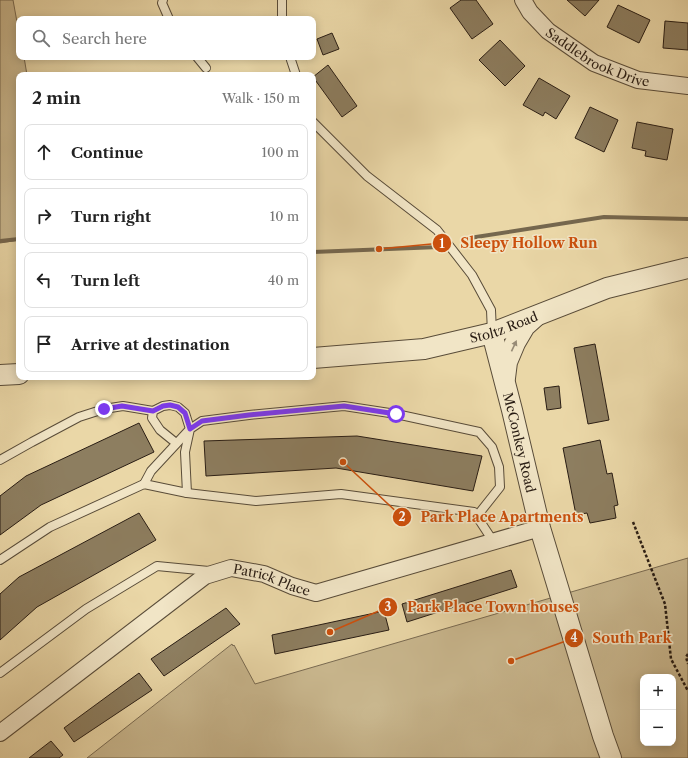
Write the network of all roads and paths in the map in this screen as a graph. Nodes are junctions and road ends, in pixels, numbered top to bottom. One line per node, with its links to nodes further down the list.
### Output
1 (163, 0): 4 (lane)
2 (282, 0): 5 (lane)
3 (523, 0): 10 (street, Saddlebrook Drive)
4 (168, 16)
5 (282, 16)
6 (199, 60): 8 (lane)
7 (291, 60): 9 (lane)
8 (206, 68)
9 (295, 72)
10 (688, 86)
11 (316, 125): 14 (lane)
12 (688, 268): 13 (street, Stoltz Road)
13 (536, 316): 14 (street, Stoltz Road); 18 (street, one-way to 13)
14 (492, 333): 15 (street, Stoltz Road); 18 (street, McConkey Road)
15 (316, 358)
16 (0, 374): 17 (street)
17 (16, 374)
18 (505, 382): 27 (street, McConkey Road)
19 (153, 411): 20 (lane); 21 (lane); 22 (lane)
20 (190, 429): 21 (lane); 24 (lane); 25 (lane)
21 (176, 443): 23 (lane)
22 (0, 460)
23 (144, 484): 24 (lane); 29 (lane)
24 (187, 493): 25 (lane)
25 (477, 516): 28 (lane)
26 (632, 522): 34 (path)
27 (540, 528): 28 (street, Patrick Place); 36 (street, McConkey Road)
28 (493, 541): 30 (street, Patrick Place)
29 (0, 560)
30 (218, 572): 33 (lane); 35 (street, Patrick Place)
31 (688, 654): 32 (path)
32 (688, 664)
33 (0, 673)
34 (688, 691)
35 (0, 733)
36 (611, 758)

